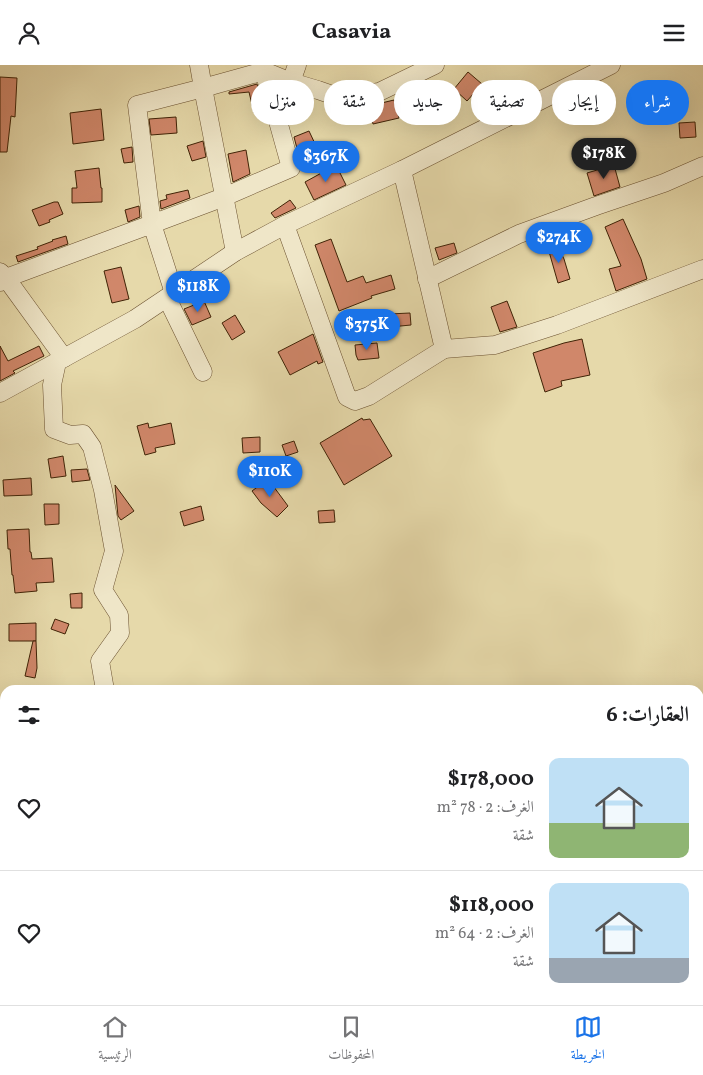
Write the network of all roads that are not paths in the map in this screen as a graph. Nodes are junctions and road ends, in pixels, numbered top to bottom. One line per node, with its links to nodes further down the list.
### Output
1 (199, 65): 11 (street)
2 (297, 65): 9 (street)
3 (435, 65): 5 (street)
4 (612, 65): 13 (street)
5 (414, 70): 10 (street)
6 (264, 71): 7 (street); 8 (street); 14 (street)
7 (234, 72): 11 (street)
8 (286, 80)
9 (292, 80)
10 (314, 88)
11 (203, 89): 14 (street); 15 (street)
12 (703, 166): 20 (street)
13 (402, 170): 16 (street); 20 (street)
14 (224, 197): 15 (street); 17 (street)
15 (152, 224): 19 (street); 21 (street)
16 (285, 225): 17 (street); 22 (street)
17 (235, 252): 21 (street)
18 (703, 269): 22 (street)
19 (2, 277): 23 (street)
20 (427, 279): 22 (street)
21 (170, 295): 23 (street); 24 (street)
22 (444, 349)
23 (61, 360): 25 (street); 26 (street)
24 (203, 372)
25 (0, 393)
26 (104, 685)

